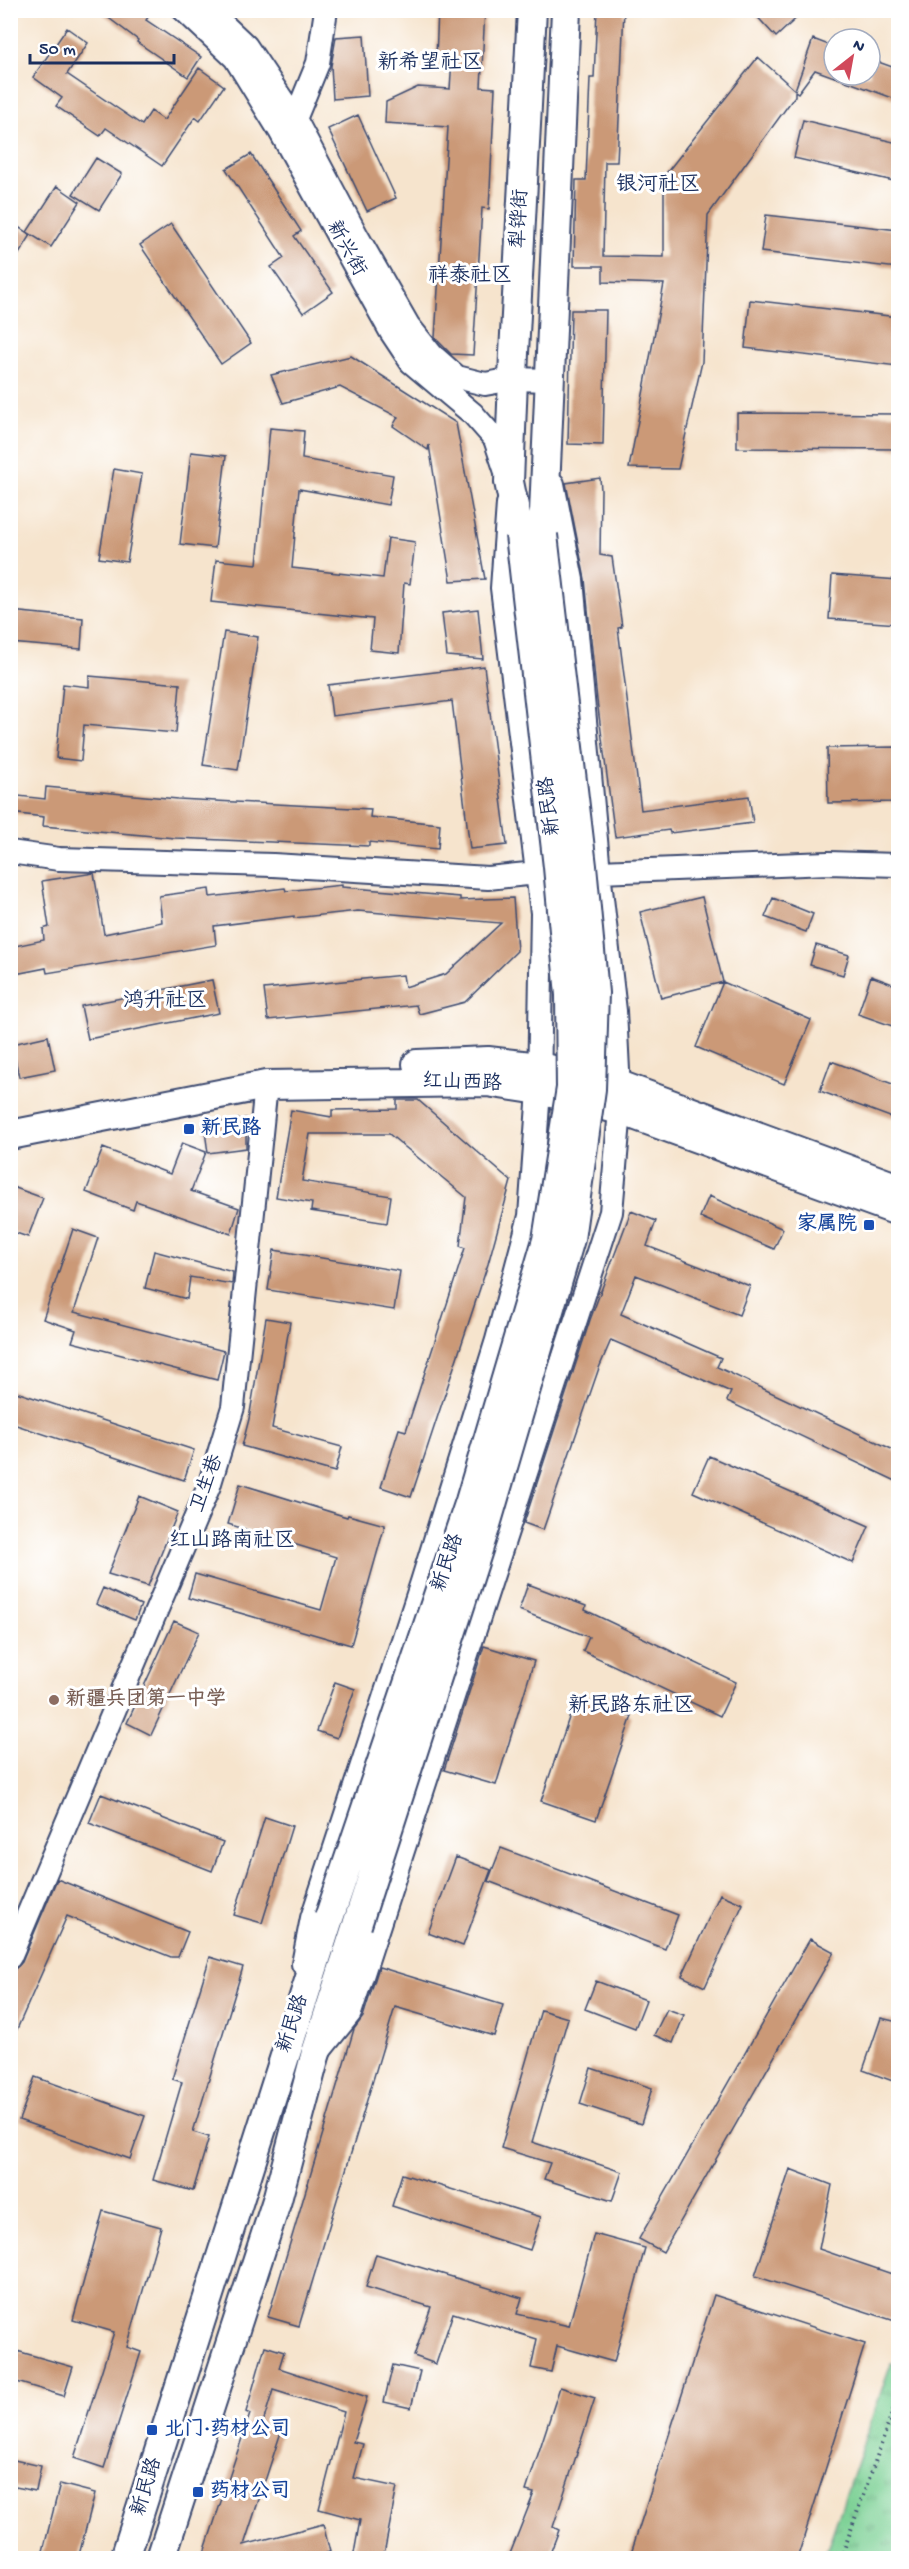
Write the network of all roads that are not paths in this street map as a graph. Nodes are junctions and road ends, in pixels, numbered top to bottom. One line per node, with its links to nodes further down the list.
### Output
1 (184, 10): 10 (street, 新兴街)
2 (208, 10): 6 (street, 新兴街)
3 (326, 10): 6 (street)
4 (532, 10): 7 (main road, 犁铧街)
5 (566, 10): 8 (main road, 犁铧街)
6 (295, 119): 7 (street, 新兴街)
7 (513, 379): 8 (street, 新兴街); 10 (main road, 犁铧街)
8 (550, 380): 9 (main road, 犁铧街)
9 (546, 452): 11 (main road, 犁铧街); 14 (street)
10 (509, 482): 11 (main road, 犁铧街); 15 (street)
11 (531, 535): 24 (main road, 新民路, bridge); 25 (main road, 新民路, bridge)
12 (10, 852): 15 (street)
13 (898, 865): 14 (street)
14 (599, 872): 18 (street)
15 (537, 873): 16 (street)
16 (539, 1079): 17 (main road, 红山西路); 18 (main road, 红山西路); 19 (main road, 红山西路); 24 (street)
17 (266, 1085): 20 (main road, 红山西路); 23 (street, 卫生巷)
18 (620, 1097): 21 (main road, 红山西路); 22 (main road, 红山西路); 25 (street)
19 (10, 1115)
20 (10, 1135)
21 (898, 1188)
22 (898, 1210)
23 (10, 1957)
24 (289, 2039): 26 (main road, 新民路)
25 (315, 2056): 27 (main road, 新民路)
26 (125, 2559)
27 (161, 2559)

